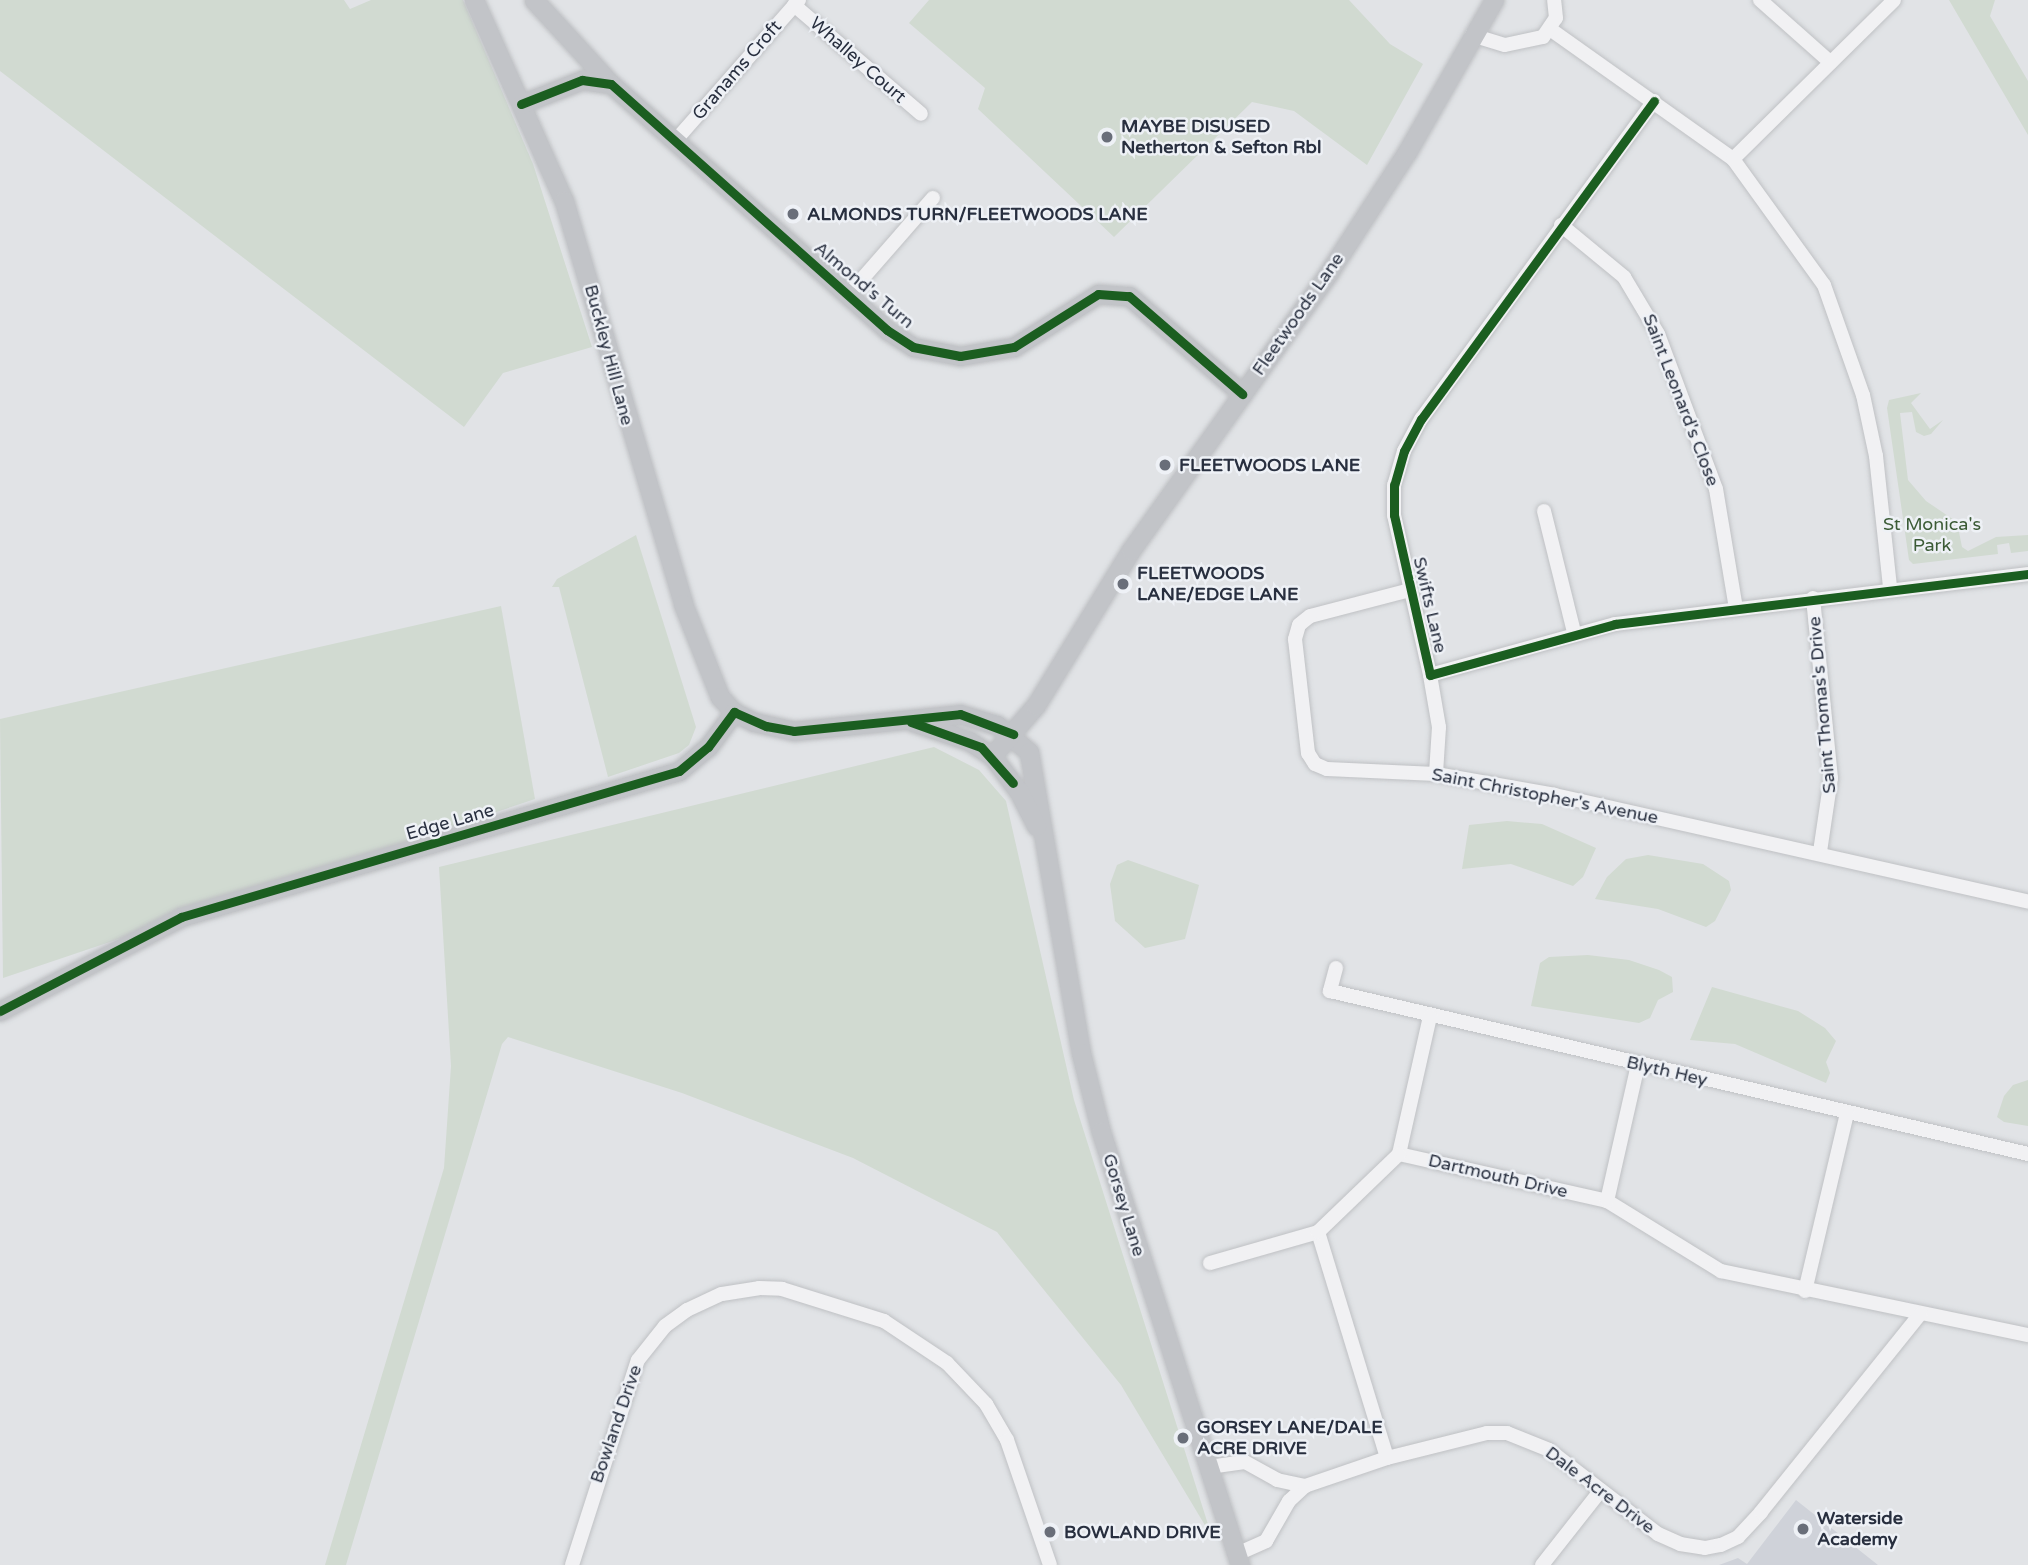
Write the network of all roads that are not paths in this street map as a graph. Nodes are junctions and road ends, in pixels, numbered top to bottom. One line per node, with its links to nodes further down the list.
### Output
1 (474, 0): 13 (street, Buckley Hill Lane)
2 (534, 0): 11 (street, Almond's Turn)
3 (1494, 0): 9 (street, Fleetwoods Lane)
4 (1554, 0): 8 (street)
5 (1760, 0): 10 (street)
6 (1894, 0): 10 (street)
7 (797, 3): 14 (street, Whalley Court); 15 (street, Granams Croft)
8 (1550, 29): 9 (street); 12 (street)
9 (1472, 35): 20 (street, Fleetwoods Lane)
10 (1830, 62): 16 (street)
11 (611, 83): 13 (street); 15 (street, Almond's Turn)
12 (1654, 101): 16 (street); 18 (street, Swifts Lane)
13 (521, 104): 29 (street, Buckley Hill Lane)
14 (921, 114)
15 (675, 141): 19 (street, Almond's Turn)
16 (1732, 159): 23 (street)
17 (933, 198): 19 (street)
18 (1561, 225): 24 (street, Swifts Lane); 26 (street, Saint Leonard's Close)
19 (848, 295): 20 (street, Almond's Turn)
20 (1242, 394): 31 (street, Fleetwoods Lane)
21 (1544, 511): 27 (street)
22 (2028, 574): 23 (street, Swifts Lane)
23 (1890, 588): 25 (street, Swifts Lane)
24 (1410, 590): 28 (street, Swifts Lane); 33 (street, Saint Christopher's Avenue)
25 (1813, 598): 26 (street, Swifts Lane); 35 (street, Saint Thomas's Drive)
26 (1736, 608): 27 (street, Swifts Lane)
27 (1574, 632): 28 (street, Swifts Lane)
28 (1430, 675): 33 (street)
29 (734, 712): 30 (street); 38 (street, Edge Lane)
30 (904, 719): 31 (street); 32 (street)
31 (1013, 734): 32 (street, Fleetwoods Lane); 34 (street, Gorsey Lane)
32 (992, 756): 34 (street, Gorsey Lane)
33 (1436, 774): 35 (street, Saint Christopher's Avenue)
34 (1041, 836): 51 (street, Gorsey Lane)
35 (1820, 852): 36 (street, Saint Christopher's Avenue)
36 (2028, 902)
37 (1336, 968): 39 (street, Blyth Hey)
38 (0, 1011)
39 (1430, 1016): 40 (street, Blyth Hey); 42 (street)
40 (1638, 1065): 41 (street, Blyth Hey); 44 (street)
41 (1847, 1113): 43 (street, Blyth Hey); 47 (street)
42 (1399, 1154): 44 (street, Dartmouth Drive); 45 (street)
43 (2028, 1154)
44 (1607, 1201): 47 (street, Dartmouth Drive)
45 (1318, 1232): 46 (street); 50 (street)
46 (1210, 1263)
47 (1805, 1291): 48 (street, Dartmouth Drive)
48 (1920, 1314): 49 (street, Dartmouth Drive); 53 (street, Dale Acre Drive)
49 (2028, 1335)
50 (1387, 1458): 52 (street, Dale Acre Drive); 53 (street, Dale Acre Drive)
51 (1209, 1467): 52 (street); 54 (street, Gorsey Lane)
52 (1305, 1486): 54 (street)
53 (1601, 1490): 57 (street)
54 (1238, 1559)
55 (572, 1565): 56 (street, Bowland Drive)
56 (1050, 1565)
57 (1542, 1565)

